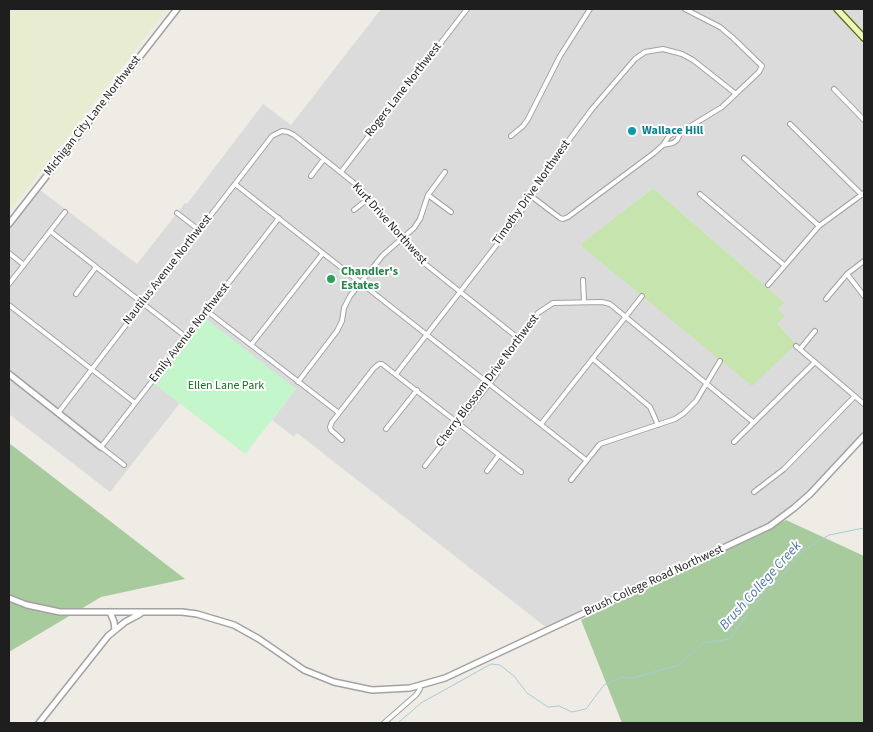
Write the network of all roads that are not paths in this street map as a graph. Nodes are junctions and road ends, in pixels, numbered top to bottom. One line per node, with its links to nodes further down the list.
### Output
1 (177, 9): 31 (street, Michigan City Lane Northwest)
2 (467, 9): 17 (street, Rogers Lane Northwest)
3 (590, 9): 13 (street)
4 (684, 9): 8 (street)
5 (837, 9): 6 (main road)
6 (864, 38)
7 (834, 89): 9 (street)
8 (736, 94): 12 (street); 24 (street, Timothy Drive Northwest)
9 (864, 120)
10 (790, 124): 22 (street)
11 (282, 131): 16 (street, Kurt Drive Northwest); 20 (street, Nautilus Avenue Northwest)
12 (681, 132): 14 (street); 14 (street)
13 (511, 136)
14 (663, 146): 24 (street)
15 (744, 158): 32 (street)
16 (324, 159): 17 (street, Kurt Drive Northwest); 19 (street)
17 (341, 172): 25 (street, Kurt Drive Northwest)
18 (445, 172): 23 (street)
19 (311, 176)
20 (235, 184): 30 (street); 33 (street, Nautilus Avenue Northwest)
21 (700, 194): 40 (street)
22 (863, 194): 32 (street)
23 (428, 195): 28 (street); 35 (street)
24 (531, 196): 47 (street, Timothy Drive Northwest)
25 (369, 198): 26 (street); 35 (street, Kurt Drive Northwest)
26 (354, 210)
27 (65, 212): 34 (street)
28 (451, 212)
29 (177, 213): 33 (street)
30 (278, 218): 37 (street); 55 (street, Emily Avenue Northwest)
31 (9, 224)
32 (819, 226): 40 (street)
33 (199, 230): 53 (street, Nautilus Avenue Northwest)
34 (50, 231): 39 (street); 41 (street)
35 (402, 238): 44 (street); 47 (street, Kurt Drive Northwest)
36 (9, 253): 39 (street)
37 (323, 253): 44 (street); 61 (street)
38 (864, 261): 42 (street)
39 (24, 265): 45 (street)
40 (784, 265): 46 (street)
41 (96, 267): 48 (street); 53 (street)
42 (847, 274): 50 (street); 51 (street)
43 (583, 280): 52 (street)
44 (361, 283): 58 (street); 68 (street)
45 (9, 284)
46 (768, 285)
47 (460, 293): 58 (street, Timothy Drive Northwest); 60 (street, Kurt Drive Northwest)
48 (76, 294)
49 (642, 296): 56 (street)
50 (864, 296)
51 (826, 299)
52 (584, 302): 56 (street, Cherry Blossom Drive Northwest); 60 (street, Cherry Blossom Drive Northwest)
53 (143, 303): 59 (street); 65 (street, Nautilus Avenue Northwest)
54 (9, 305): 65 (street)
55 (207, 311): 59 (street, Emily Avenue Northwest); 61 (street)
56 (626, 317): 62 (street); 69 (street, Cherry Blossom Drive Northwest)
57 (815, 331): 64 (street)
58 (427, 335): 67 (street, Timothy Drive Northwest); 70 (street)
59 (186, 337): 73 (street, Emily Avenue Northwest)
60 (518, 338): 70 (street, Cherry Blossom Drive Northwest)
61 (251, 345): 68 (street)
62 (593, 359): 79 (street); 80 (street)
63 (720, 362): 69 (street)
64 (815, 362): 72 (street); 77 (street)
65 (92, 369): 73 (street); 75 (street, Nautilus Avenue Northwest)
66 (9, 374): 75 (street)
67 (396, 374): 71 (street); 76 (street)
68 (298, 382): 76 (street)
69 (706, 383): 77 (street, Cherry Blossom Drive Northwest); 80 (street)
70 (489, 384): 78 (street, Cherry Blossom Drive Northwest); 79 (street)
71 (417, 390): 78 (street); 81 (street)
72 (855, 396): 74 (street); 93 (street)
73 (135, 403): 85 (street, Emily Avenue Northwest)
74 (864, 404)
75 (58, 413): 85 (street)
76 (339, 413): 83 (street)
77 (753, 422): 84 (street)
78 (458, 423): 86 (street); 89 (street, Cherry Blossom Drive Northwest)
79 (542, 424): 87 (street)
80 (658, 424): 87 (street)
81 (386, 429)
82 (864, 436): 98 (street, Brush College Road Northwest)
83 (342, 440)
84 (734, 442)
85 (101, 447): 88 (street)
86 (499, 455): 90 (street); 91 (street)
87 (586, 460): 92 (street)
88 (124, 465)
89 (425, 466)
90 (487, 471)
91 (521, 472)
92 (570, 480)
93 (754, 492)
94 (9, 598): 95 (street, Brush College Road Northwest)
95 (110, 612): 96 (street, Brush College Road Northwest); 97 (street)
96 (143, 612): 97 (street); 98 (street, Brush College Road Northwest)
97 (115, 630): 99 (street)
98 (419, 686): 100 (street)
99 (39, 723)
100 (384, 723)

